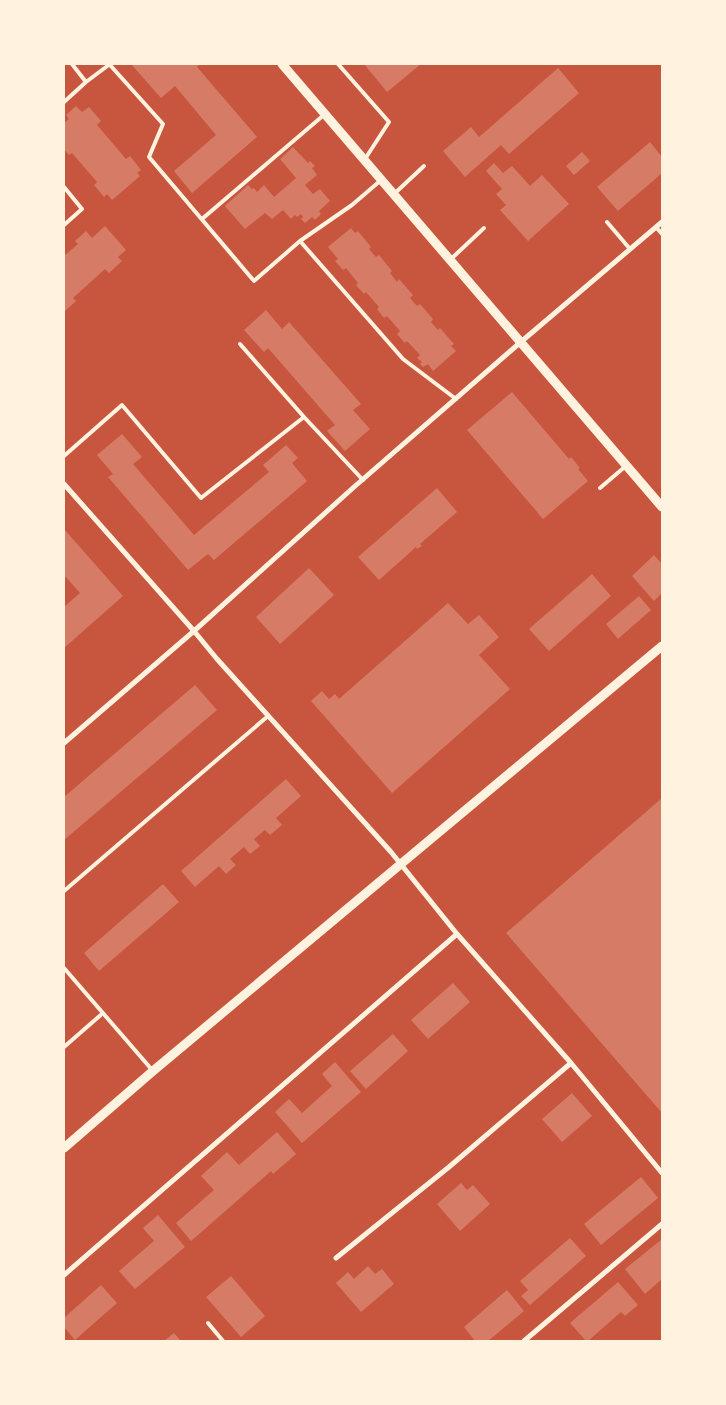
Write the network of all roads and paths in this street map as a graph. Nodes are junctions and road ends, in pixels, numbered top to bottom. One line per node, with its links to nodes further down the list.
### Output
1 (72, 64): 5 (lane)
2 (110, 64): 5 (lane); 13 (lane)
3 (282, 64): 7 (street)
4 (338, 64): 8 (lane)
5 (86, 82): 6 (lane)
6 (64, 102)
7 (325, 114): 8 (street); 13 (lane)
8 (365, 159): 10 (street)
9 (424, 166): 12 (lane)
10 (382, 180): 12 (street); 20 (lane)
11 (64, 187): 16 (lane)
12 (394, 194): 22 (street)
13 (202, 220): 20 (lane)
14 (607, 222): 21 (lane)
15 (662, 222): 17 (street)
16 (64, 225)
17 (656, 227): 19 (lane); 21 (street)
18 (484, 228): 22 (lane)
19 (662, 234)
20 (300, 241): 25 (lane)
21 (630, 249): 23 (street)
22 (451, 259): 23 (street)
23 (522, 341): 25 (street); 28 (street)
24 (240, 344): 26 (lane)
25 (456, 399): 29 (street)
26 (304, 417): 27 (lane); 29 (lane)
27 (64, 456)
28 (627, 465): 31 (lane); 32 (street)
29 (363, 480): 33 (street)
30 (64, 484): 33 (street)
31 (600, 488)
32 (662, 507)
33 (194, 631): 35 (street); 36 (street)
34 (662, 646): 37 (street)
35 (268, 716): 37 (street); 38 (lane)
36 (64, 743)
37 (401, 865): 39 (street); 44 (street)
38 (64, 891)
39 (457, 934): 43 (street); 49 (street)
40 (64, 968): 41 (lane)
41 (103, 1013): 42 (lane); 44 (lane)
42 (64, 1047)
43 (571, 1062): 46 (street); 48 (street)
44 (153, 1072): 45 (street)
45 (64, 1148)
46 (662, 1172)
47 (662, 1224): 52 (street)
48 (336, 1258)
49 (64, 1275)
50 (208, 1323): 51 (lane)
51 (224, 1341)
52 (524, 1341)

